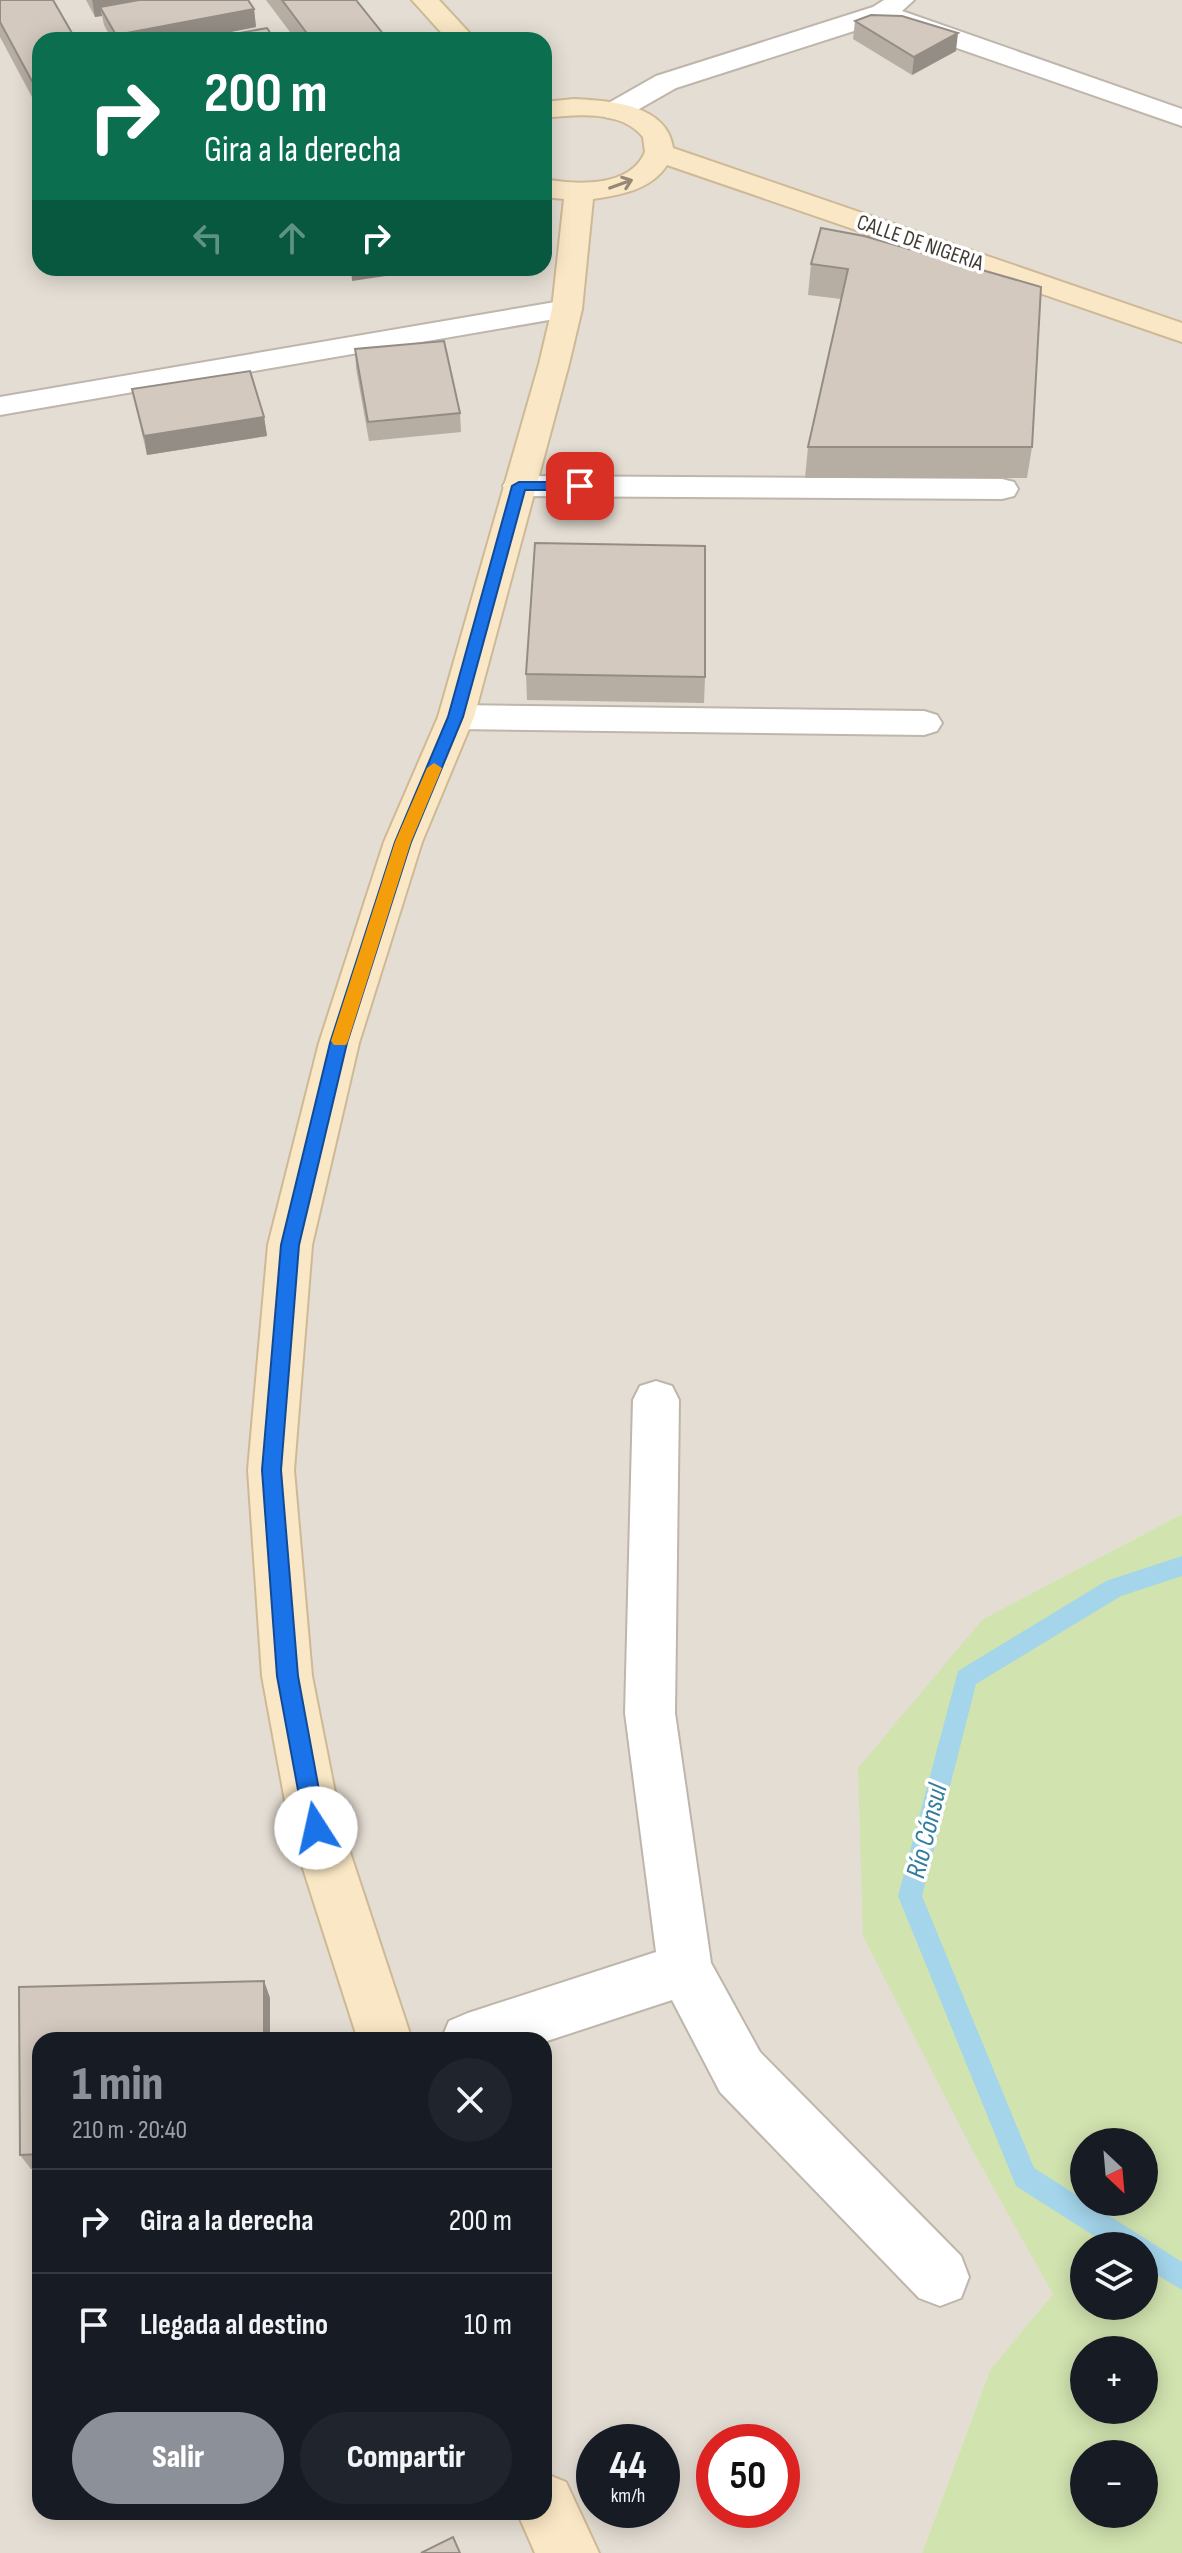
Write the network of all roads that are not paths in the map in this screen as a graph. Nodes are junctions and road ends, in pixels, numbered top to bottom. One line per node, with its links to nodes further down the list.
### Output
1 (425, 0): 3 (main road)
2 (892, 7): 5 (street); 6 (street)
3 (455, 32)
4 (552, 109): 5 (main road)
5 (615, 111): 7 (main road)
6 (1182, 118)
7 (659, 153): 8 (main road, one-way to 7); 10 (main road, CALLE DE NIGERIA)
8 (561, 190): 9 (main road)
9 (567, 309): 11 (street); 12 (main road)
10 (1182, 333)
11 (0, 406)
12 (519, 486): 13 (street); 14 (main road)
13 (1002, 489)
14 (456, 717): 15 (street); 18 (main road)
15 (924, 723)
16 (656, 1400): 17 (street)
17 (685, 1969): 19 (street); 20 (street)
18 (382, 2032)
19 (492, 2032)
20 (940, 2277)
21 (552, 2520): 22 (main road)
22 (568, 2553)

